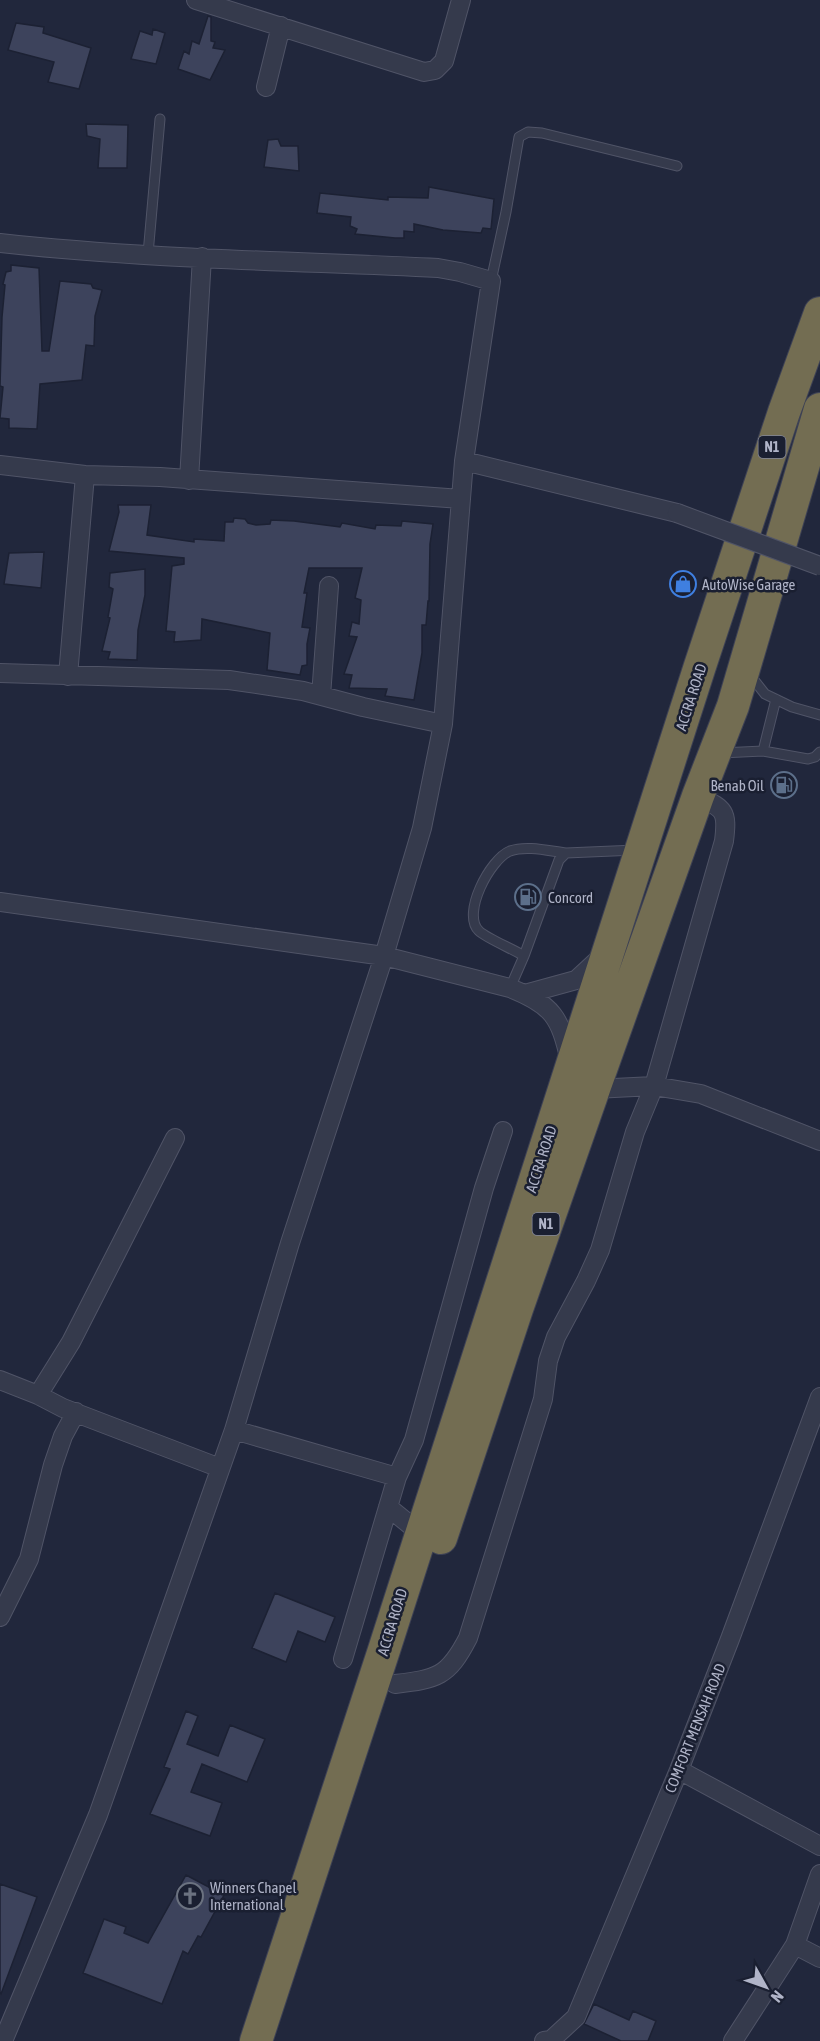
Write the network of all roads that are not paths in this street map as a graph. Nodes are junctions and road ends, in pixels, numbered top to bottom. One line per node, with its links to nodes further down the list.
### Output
1 (196, 0): 3 (street)
2 (460, 0): 3 (street)
3 (281, 26): 4 (street)
4 (266, 87)
5 (160, 119): 8 (lane)
6 (677, 166): 10 (lane)
7 (0, 243): 8 (street)
8 (148, 254): 9 (street)
9 (202, 257): 10 (street); 16 (street)
10 (491, 281): 13 (street)
11 (820, 313): 31 (highway, ACCRA ROAD / N1)
12 (820, 409): 20 (highway, ACCRA ROAD / N1)
13 (464, 460): 17 (street); 18 (street, bridge)
14 (0, 465): 15 (street)
15 (85, 475): 16 (street); 22 (street)
16 (189, 480): 17 (street)
17 (461, 500): 26 (street)
18 (820, 566)
19 (329, 586): 23 (street)
20 (744, 669): 24 (lane); 29 (highway, ACCRA ROAD / N1)
21 (0, 673): 22 (street)
22 (68, 676): 23 (street)
23 (321, 696): 26 (street)
24 (776, 699): 25 (lane); 27 (lane)
25 (820, 715)
26 (443, 723): 35 (street)
27 (763, 751): 28 (lane); 29 (lane)
28 (820, 752)
29 (714, 754): 30 (highway, ACCRA ROAD / N1)
30 (698, 796): 39 (street); 40 (highway, ACCRA ROAD / N1)
31 (641, 849): 32 (lane); 34 (highway, ACCRA ROAD / N1)
32 (566, 853): 36 (lane); 36 (lane)
33 (0, 902): 35 (street)
34 (608, 951): 37 (street); 38 (highway, ACCRA ROAD / N1)
35 (384, 956): 37 (street); 48 (street)
36 (524, 956): 37 (lane)
37 (517, 991): 38 (street)
38 (571, 1065): 52 (highway, ACCRA ROAD / N1)
39 (654, 1086): 40 (street); 43 (street); 55 (street)
40 (594, 1089): 55 (highway, ACCRA ROAD / N1)
41 (503, 1131): 50 (street)
42 (176, 1138): 45 (street)
43 (820, 1142)
44 (0, 1380): 45 (street)
45 (38, 1395): 47 (street)
46 (820, 1397): 56 (street, COMFORT MENSAH ROAD)
47 (76, 1412): 49 (street); 53 (street)
48 (234, 1430): 49 (street); 50 (street)
49 (220, 1468): 61 (street)
50 (397, 1477): 51 (street)
51 (388, 1508): 52 (street); 54 (street)
52 (420, 1533): 62 (highway, ACCRA ROAD / N1)
53 (0, 1617)
54 (343, 1659)
55 (395, 1684): 63 (highway, ACCRA ROAD / N1)
56 (679, 1770): 57 (street); 64 (street, COMFORT MENSAH ROAD)
57 (820, 1846)
58 (820, 1874): 59 (street)
59 (795, 1945): 60 (street); 65 (street)
60 (820, 1958)
61 (4, 2040)
62 (256, 2041)
63 (278, 2041)
64 (544, 2041)
65 (733, 2041)

